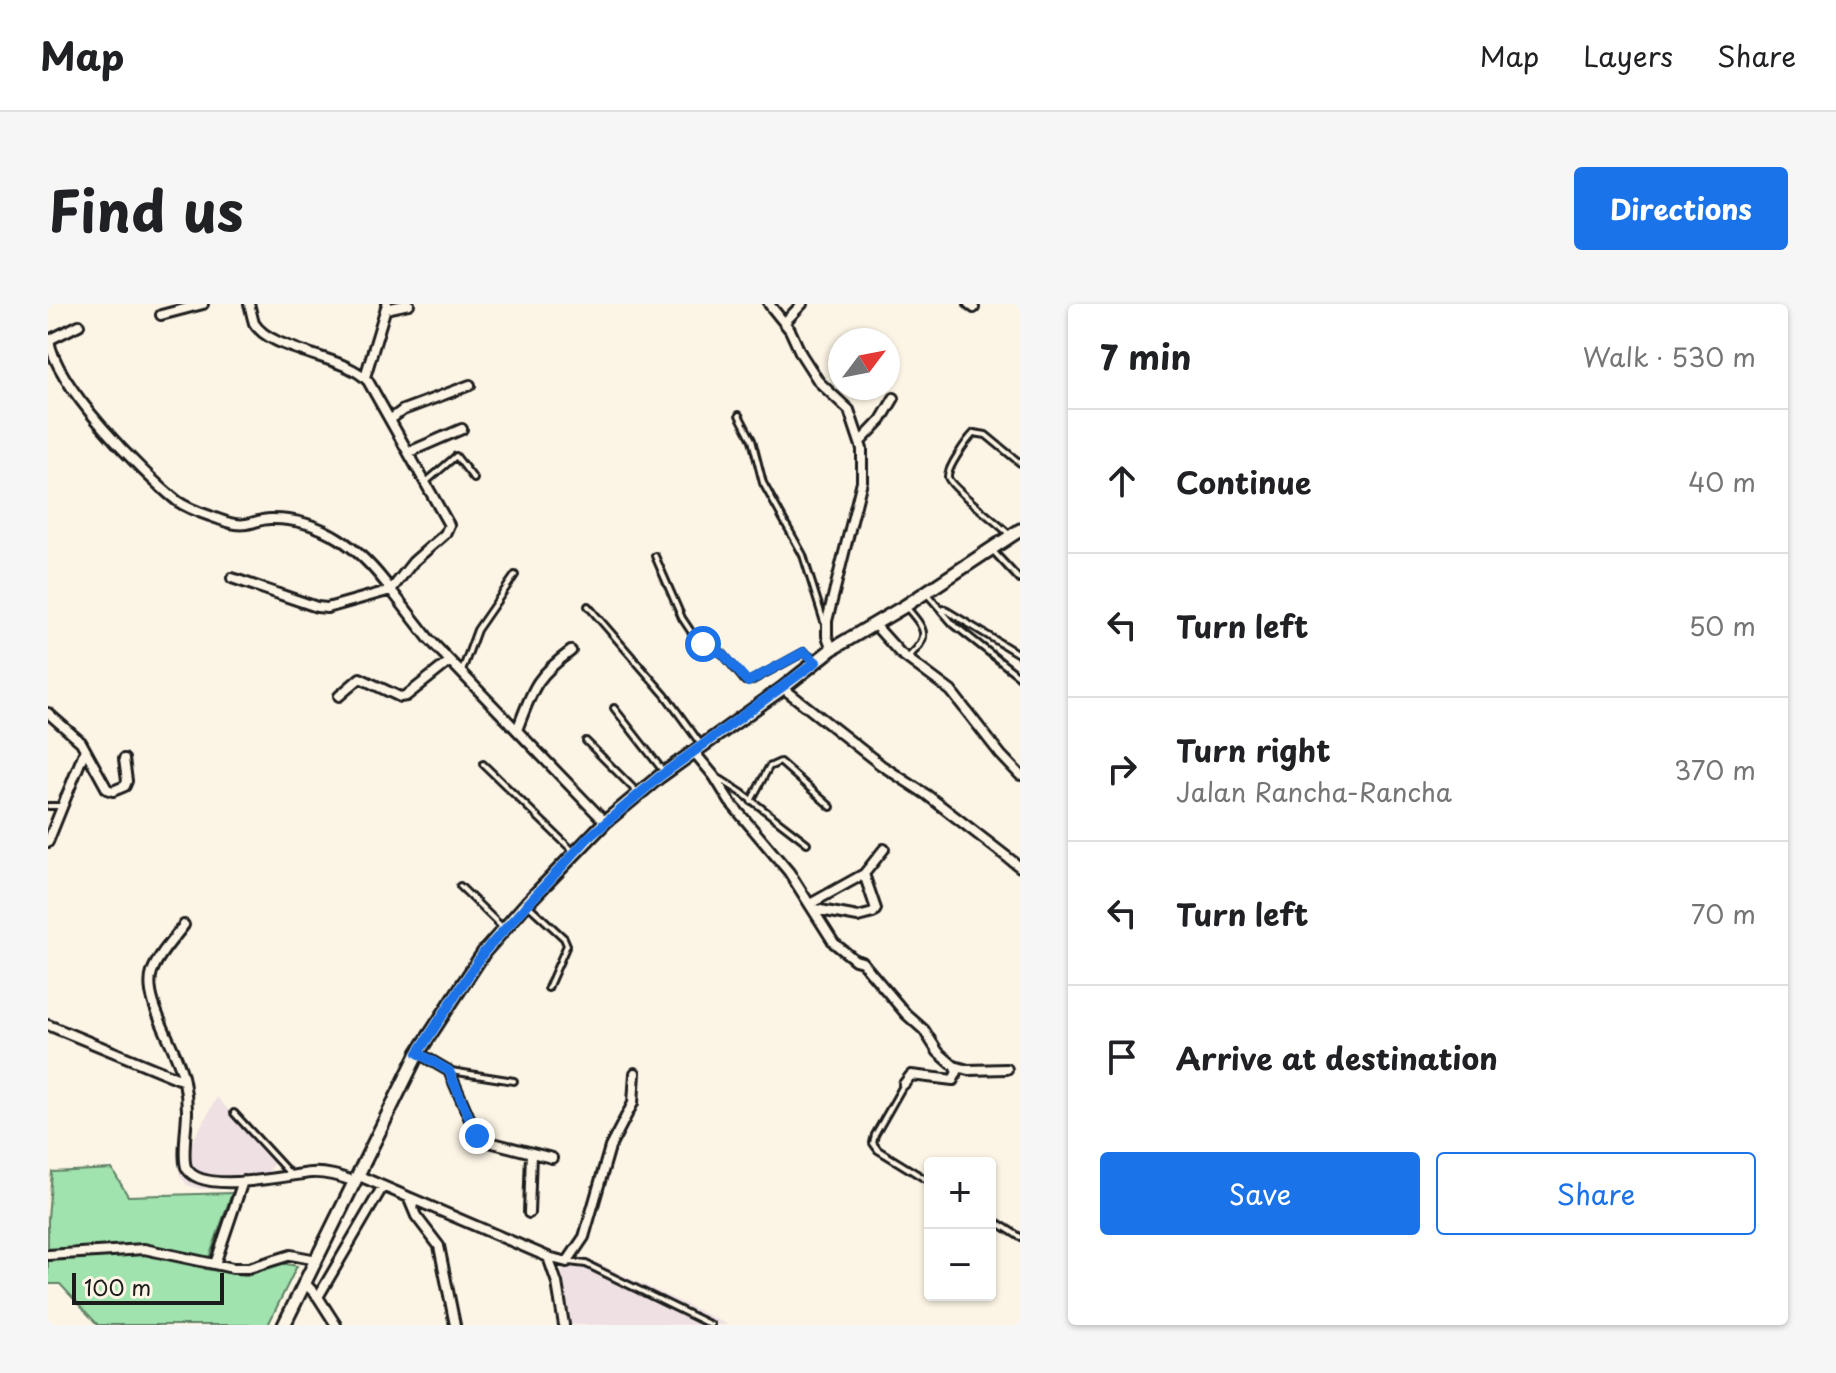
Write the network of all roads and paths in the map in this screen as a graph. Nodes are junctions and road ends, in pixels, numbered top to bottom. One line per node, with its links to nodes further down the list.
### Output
1 (203, 304): 7 (street)
2 (249, 304): 11 (street)
3 (409, 304): 6 (street)
4 (769, 304): 8 (street)
5 (802, 304): 8 (street)
6 (386, 307): 11 (street)
7 (161, 315)
8 (784, 323): 17 (street)
9 (79, 325): 10 (street)
10 (48, 340): 28 (street)
11 (365, 377): 15 (street)
12 (470, 385): 15 (street)
13 (893, 400): 17 (street)
14 (739, 415): 34 (lane)
15 (391, 419): 18 (street)
16 (462, 429): 18 (street)
17 (860, 442): 34 (street)
18 (409, 452): 21 (street)
19 (1020, 463): 22 (lane)
20 (474, 479): 21 (lane)
21 (426, 482): 28 (street)
22 (1016, 533): 23 (main road)
23 (991, 549): 27 (lane); 29 (main road)
24 (655, 556): 40 (lane)
25 (515, 575): 41 (lane)
26 (232, 578): 28 (street)
27 (1020, 580)
28 (391, 590): 39 (street)
29 (925, 592): 31 (main road); 32 (lane)
30 (588, 606): 49 (lane)
31 (905, 606): 33 (main road); 38 (lane)
32 (938, 606): 37 (lane); 42 (lane)
33 (874, 624): 35 (main road); 38 (street)
34 (826, 629): 35 (street)
35 (832, 649): 40 (main road)
36 (571, 651): 47 (street)
37 (1020, 655)
38 (907, 658): 54 (street)
39 (450, 661): 41 (street); 44 (street)
40 (816, 662): 43 (main road)
41 (461, 673): 47 (street)
42 (1020, 677)
43 (783, 688): 49 (main road); 66 (street)
44 (339, 696)
45 (614, 708): 53 (lane)
46 (48, 713): 50 (street)
47 (517, 730): 61 (street)
48 (586, 741): 56 (lane)
49 (698, 749): 53 (main road); 55 (street)
50 (85, 750): 51 (street); 59 (street)
51 (124, 759)
52 (483, 764): 65 (lane)
53 (664, 773): 56 (main road)
54 (1020, 775)
55 (714, 776): 57 (lane); 70 (street)
56 (638, 794): 61 (main road)
57 (751, 801): 60 (lane); 63 (lane)
58 (48, 806): 59 (lane)
59 (61, 806): 62 (street)
60 (831, 807)
61 (605, 822): 65 (main road)
62 (48, 842)
63 (807, 843)
64 (884, 849): 67 (street)
65 (575, 853): 69 (main road)
66 (1020, 867)
67 (864, 874): 70 (street); 70 (street)
68 (460, 886): 72 (lane)
69 (527, 903): 72 (main road); 73 (lane)
70 (812, 906): 76 (street)
71 (184, 925): 80 (street)
72 (503, 928): 75 (main road)
73 (548, 988)
74 (48, 1025): 80 (street)
75 (418, 1053): 78 (street); 87 (main road)
76 (954, 1066): 77 (street); 82 (street)
77 (1007, 1069)
78 (449, 1071): 81 (lane); 84 (street)
79 (635, 1073): 98 (street)
80 (184, 1081): 89 (street)
81 (514, 1081)
82 (904, 1084): 88 (lane)
83 (234, 1113): 86 (lane)
84 (531, 1153): 85 (street); 92 (street)
85 (552, 1158)
86 (292, 1176): 87 (street); 89 (street)
87 (355, 1178): 90 (street); 97 (main road)
88 (924, 1178)
89 (243, 1181): 99 (street)
90 (383, 1186): 91 (street); 101 (street)
91 (408, 1197): 96 (street); 105 (street)
92 (529, 1213)
93 (996, 1222): 94 (lane)
94 (1020, 1237)
95 (48, 1255): 99 (street)
96 (548, 1257): 98 (street); 102 (street)
97 (317, 1260): 99 (street); 100 (main road)
98 (567, 1262): 106 (lane)
99 (215, 1264)
100 (305, 1283): 101 (street); 103 (main road)
101 (318, 1297): 104 (street)
102 (561, 1323)
103 (284, 1325)
104 (336, 1325)
105 (455, 1325)
106 (711, 1325)

